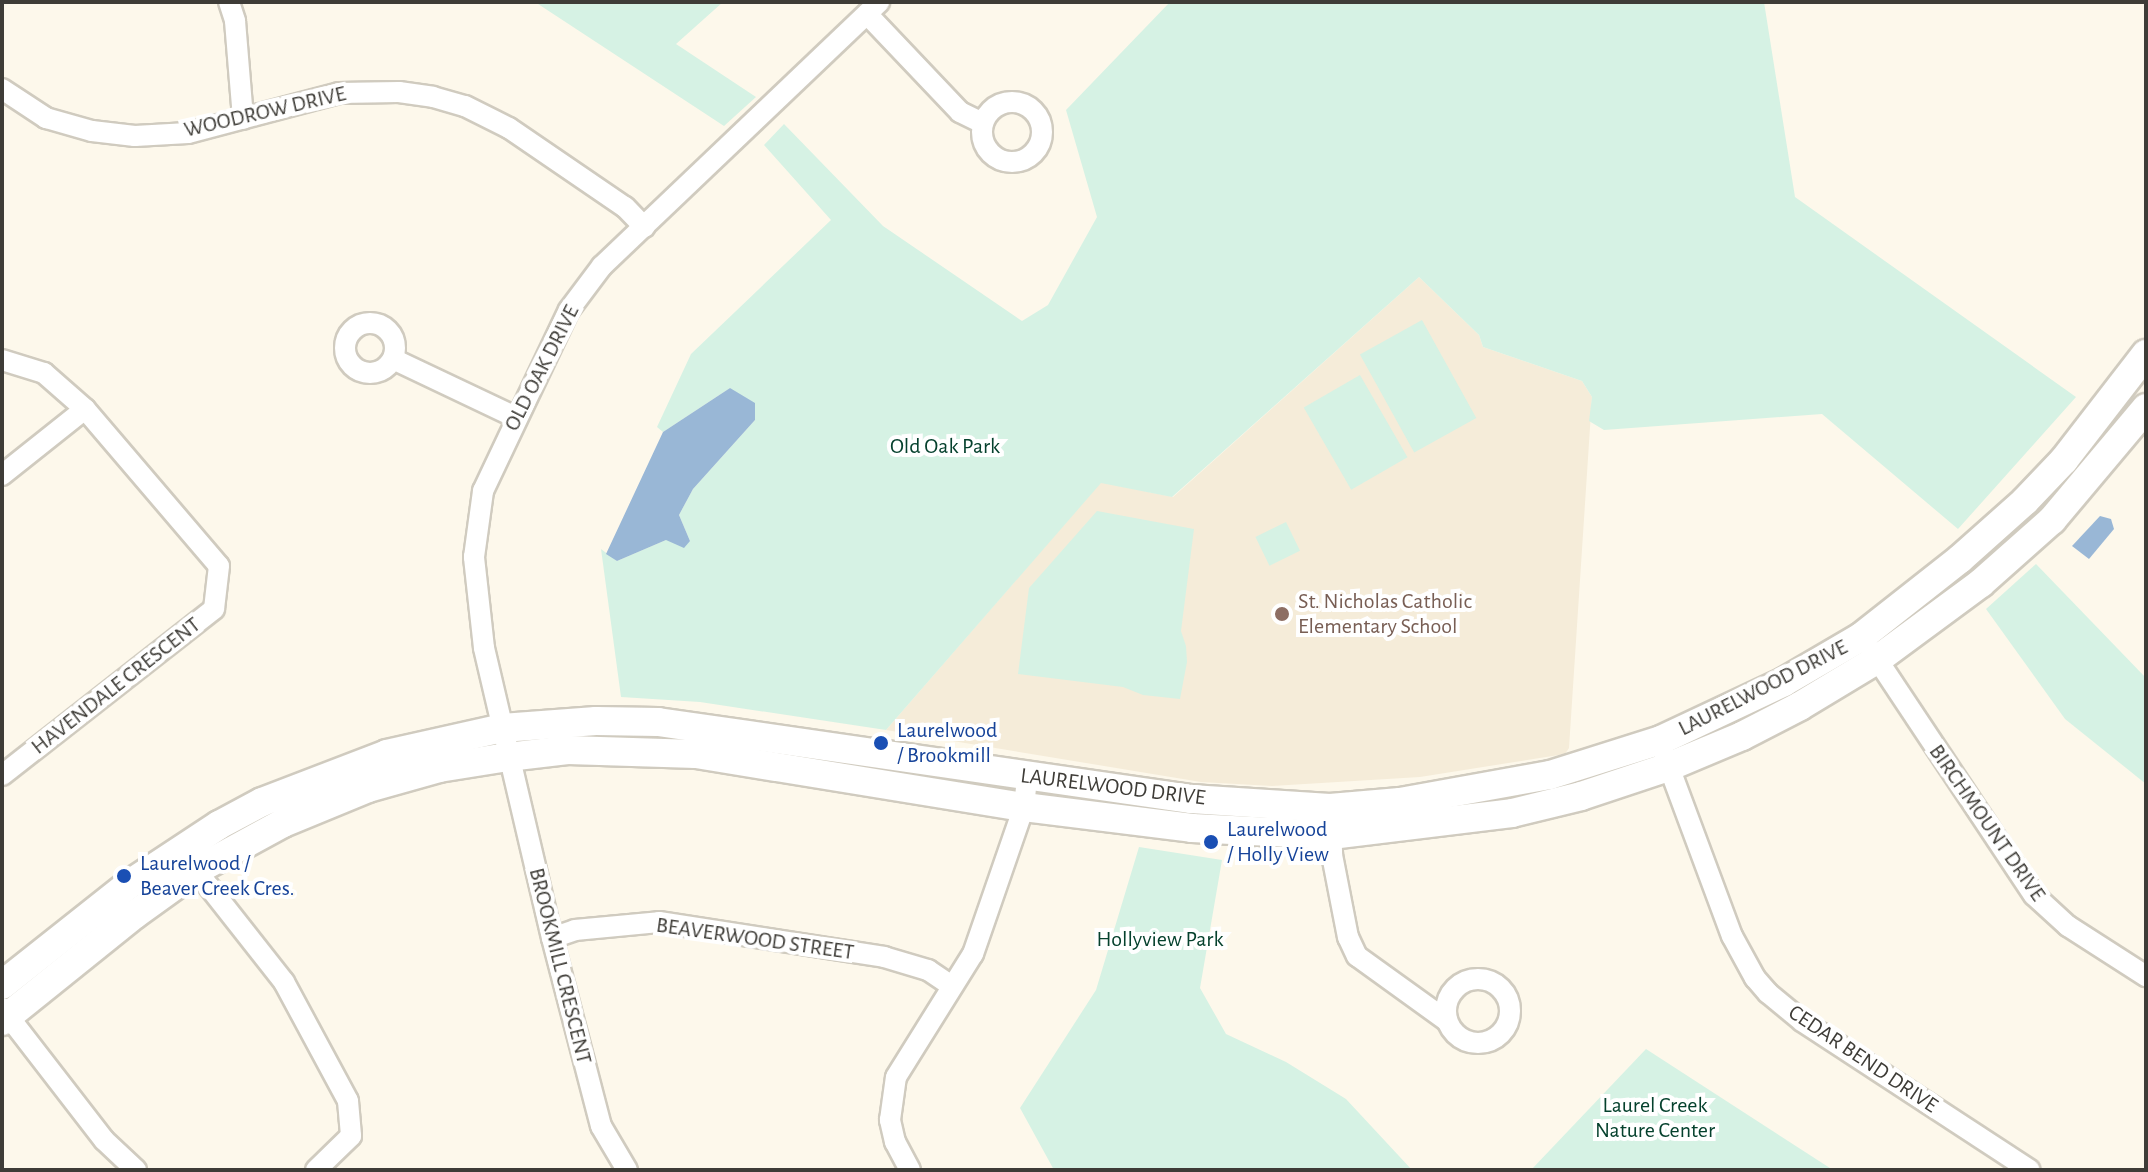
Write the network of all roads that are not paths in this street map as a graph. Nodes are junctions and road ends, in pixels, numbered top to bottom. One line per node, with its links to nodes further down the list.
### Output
1 (229, 2): 4 (street)
2 (873, 8): 5 (street); 6 (street, OLD OAK DRIVE)
3 (2, 89): 4 (street, WOODROW DRIVE)
4 (243, 119): 6 (street, WOODROW DRIVE)
5 (983, 123)
6 (644, 227): 13 (street, OLD OAK DRIVE)
7 (2146, 354): 10 (street, LAURELWOOD DRIVE)
8 (393, 359): 13 (street)
9 (2, 360): 11 (street, HAVENDALE CRESCENT)
10 (2119, 392): 12 (street); 15 (street, LAURELWOOD DRIVE)
11 (85, 409): 14 (street); 19 (street, HAVENDALE CRESCENT)
12 (2145, 412): 15 (street, LAURELWOOD DRIVE)
13 (515, 417): 16 (street, OLD OAK DRIVE)
14 (2, 475)
15 (1870, 648): 17 (street, LAURELWOOD DRIVE); 25 (street, BIRCHMOUNT DRIVE)
16 (502, 728): 18 (street, OLD OAK DRIVE); 20 (street, LAURELWOOD DRIVE); 23 (street, LAURELWOOD DRIVE)
17 (1664, 754): 22 (street, LAURELWOOD DRIVE); 34 (street, CEDAR BEND DRIVE)
18 (508, 757): 21 (street, LAURELWOOD DRIVE); 23 (street, LAURELWOOD DRIVE); 24 (street, BROOKMILL CRESCENT)
19 (2, 775)
20 (1027, 777): 21 (street); 22 (street, LAURELWOOD DRIVE)
21 (1024, 807): 22 (street, LAURELWOOD DRIVE); 27 (street)
22 (1331, 821): 29 (street)
23 (188, 861): 26 (street, LAURELWOOD DRIVE); 28 (street, LAURELWOOD DRIVE); 31 (street)
24 (552, 938): 27 (street, BEAVERWOOD STREET); 32 (street, BROOKMILL CRESCENT)
25 (2146, 976)
26 (2, 985)
27 (952, 986): 33 (street)
28 (4, 1015): 30 (street)
29 (1447, 1021)
30 (136, 1170)
31 (316, 1170)
32 (627, 1170)
33 (910, 1170)
34 (2030, 1170)

